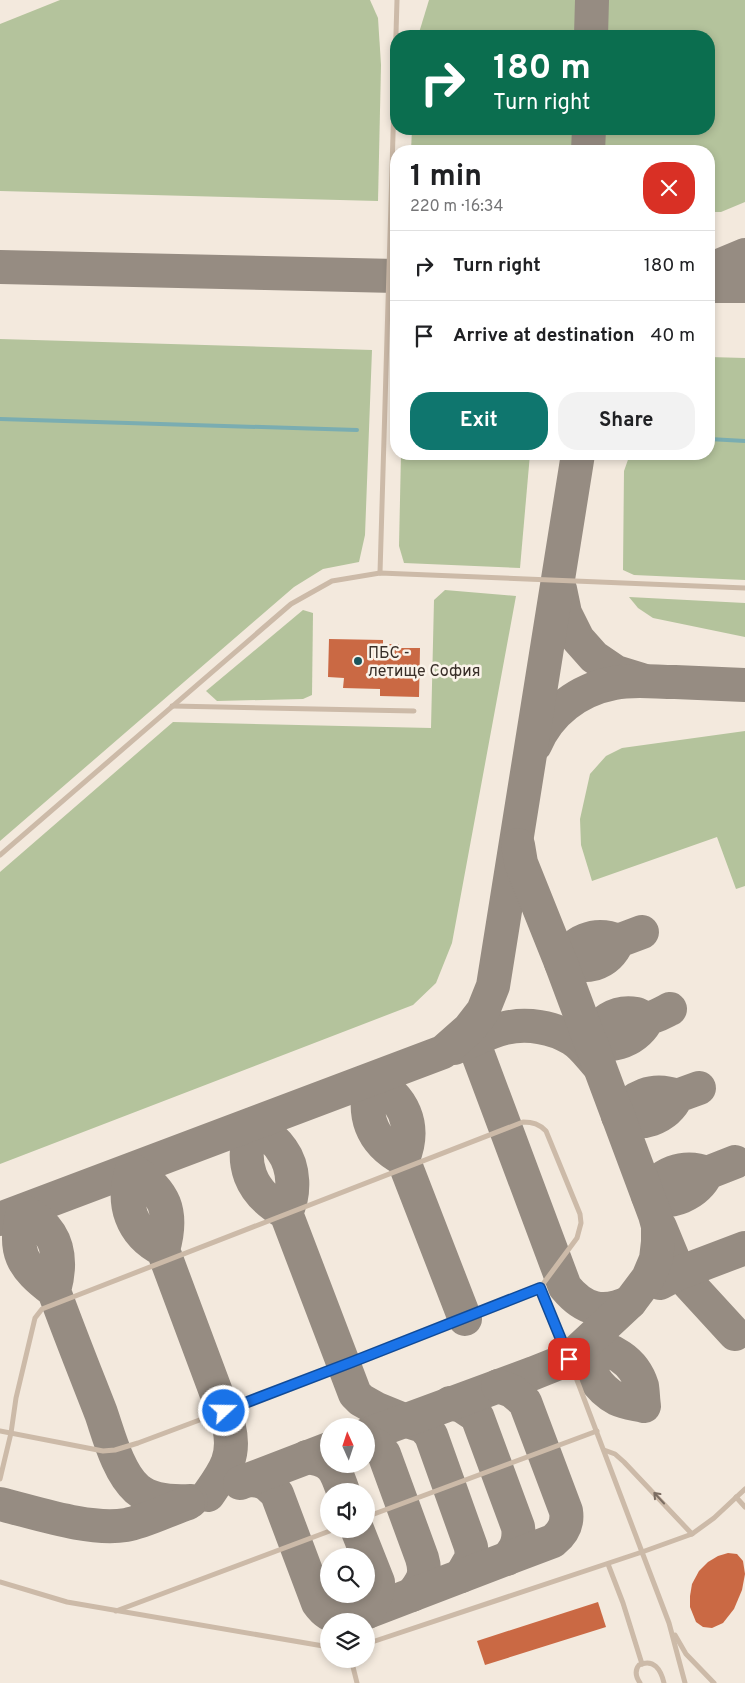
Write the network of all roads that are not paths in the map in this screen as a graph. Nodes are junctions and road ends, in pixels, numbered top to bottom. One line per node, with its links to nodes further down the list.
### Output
1 (397, 0): 2 (lane)
2 (396, 30)
3 (390, 236): 4 (lane)
4 (380, 573): 5 (lane); 6 (lane)
5 (745, 588)
6 (172, 706): 7 (lane); 8 (lane)
7 (414, 711)
8 (0, 855)
9 (540, 1288): 11 (lane); 12 (lane); 12 (lane)
10 (0, 1431): 12 (lane)
11 (597, 1431): 13 (lane); 18 (lane)
12 (11, 1433): 14 (lane)
13 (604, 1450): 19 (lane, one-way to 13); 21 (lane)
14 (0, 1480)
15 (745, 1488): 16 (lane)
16 (736, 1497): 17 (lane); 19 (lane)
17 (745, 1507)
18 (375, 1514)
19 (692, 1534): 21 (lane)
20 (320, 1535): 24 (lane)
21 (642, 1552): 22 (lane); 25 (lane)
22 (608, 1564): 26 (lane); 28 (lane)
23 (0, 1582): 24 (lane)
24 (116, 1611): 27 (lane)
25 (669, 1623): 33 (lane); 34 (lane)
26 (375, 1641)
27 (320, 1645)
28 (642, 1664): 31 (lane); 32 (lane)
29 (353, 1668): 30 (lane)
30 (357, 1683)
31 (640, 1683)
32 (664, 1683)
33 (685, 1683)
34 (714, 1683)

